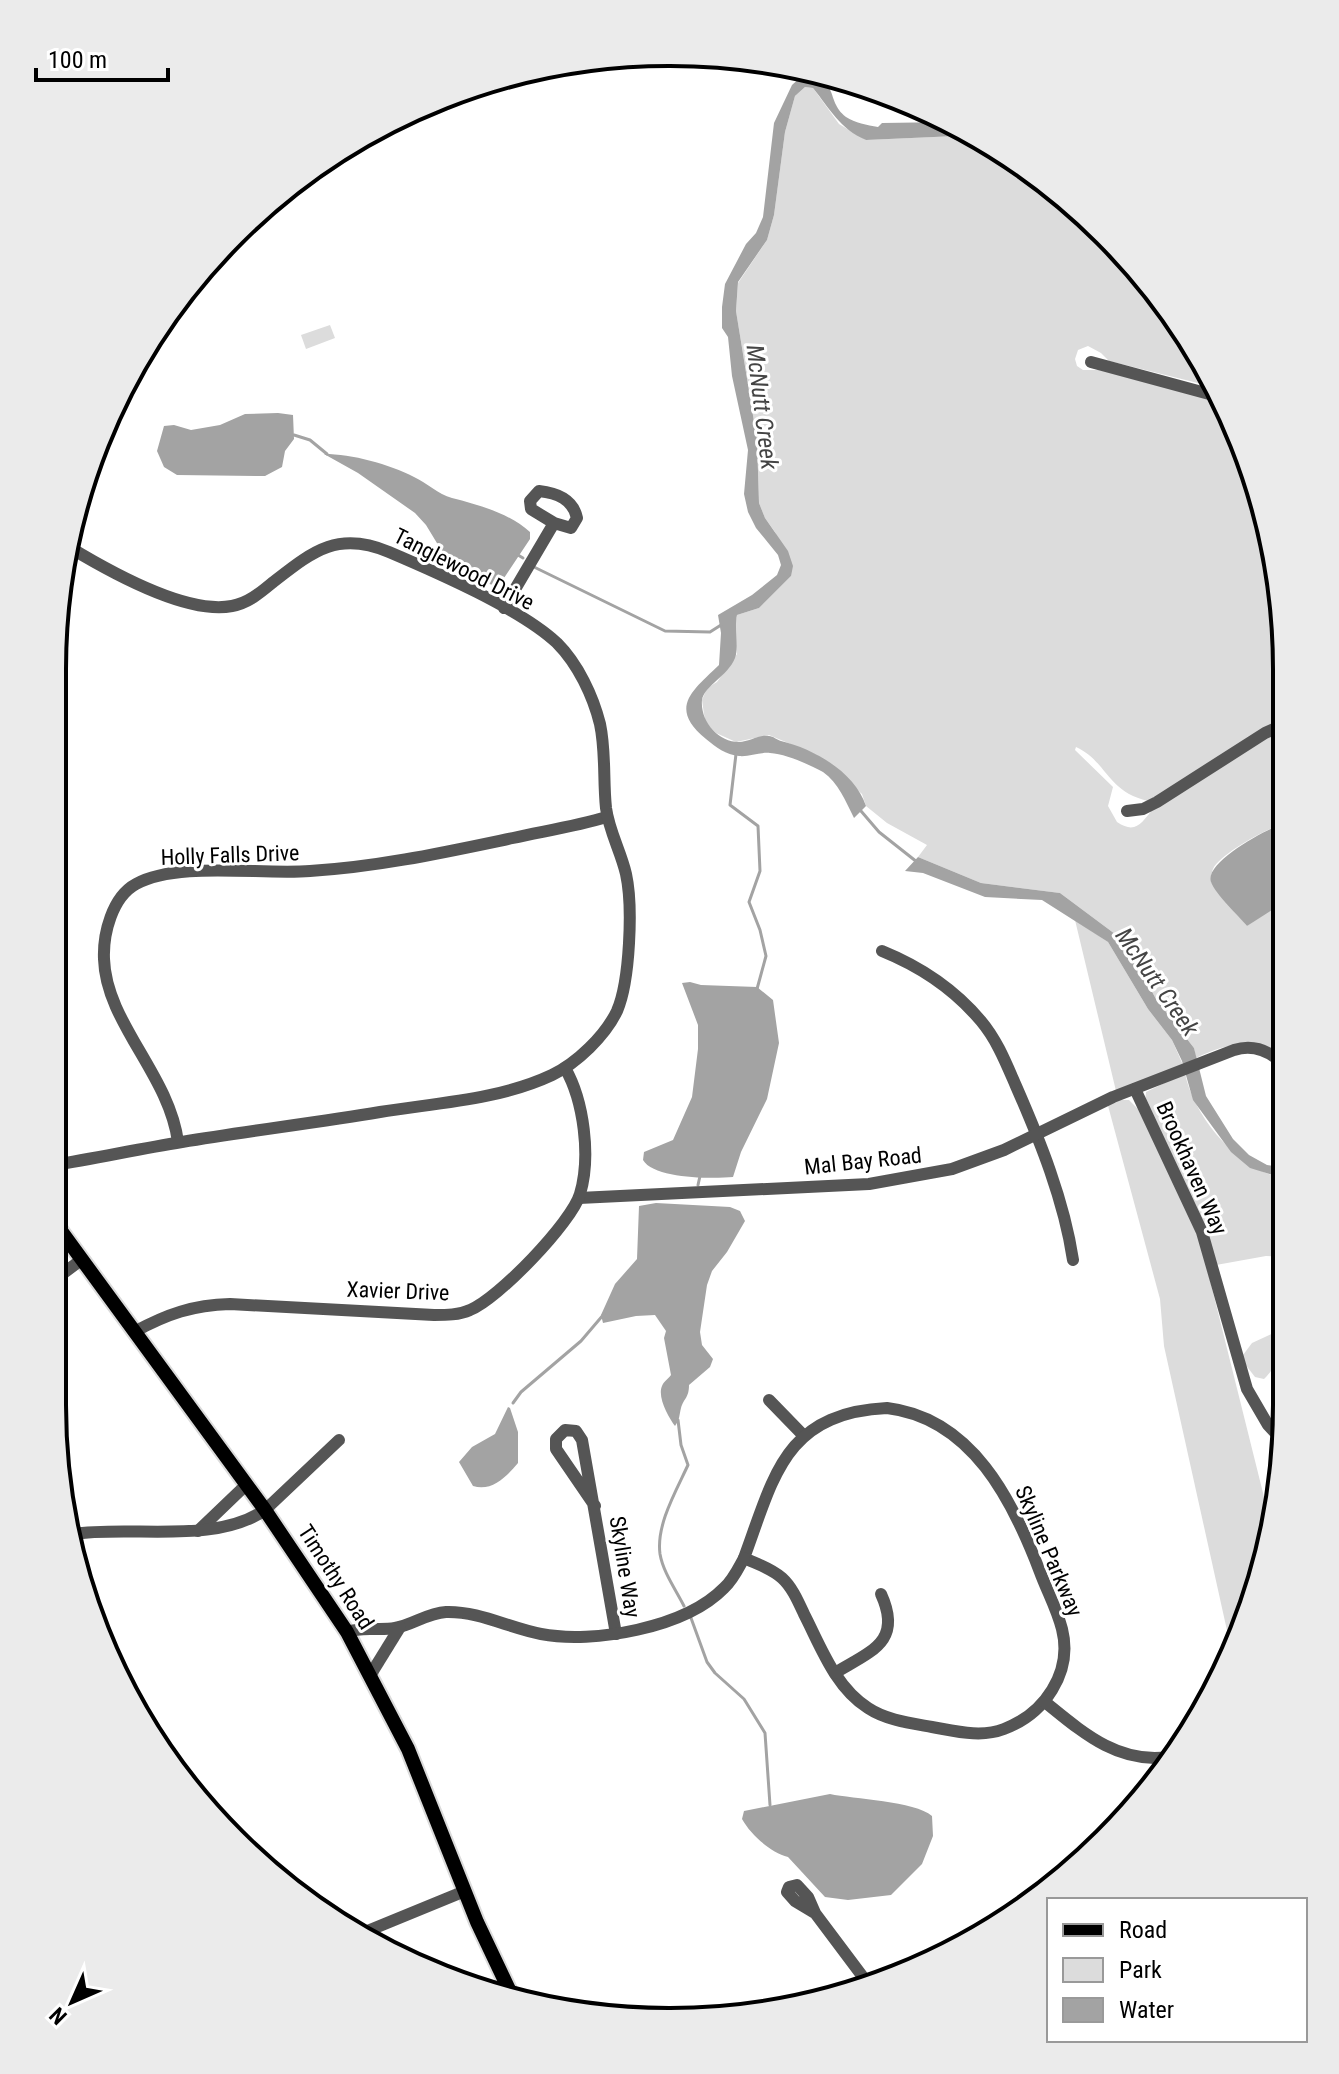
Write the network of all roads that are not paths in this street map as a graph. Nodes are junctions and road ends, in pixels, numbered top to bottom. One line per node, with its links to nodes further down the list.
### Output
1 (1091, 362): 2 (street)
2 (1206, 393)
3 (554, 523): 5 (street)
4 (78, 552): 5 (street, Tanglewood Drive)
5 (504, 608): 8 (street, Tanglewood Drive)
6 (1273, 731): 7 (street)
7 (1127, 811)
8 (607, 817): 11 (street, Tanglewood Drive); 14 (street, Holly Falls Drive)
9 (882, 951): 13 (street)
10 (1273, 1056): 12 (street, Mal Bay Road)
11 (565, 1068): 14 (street, Tanglewood Drive); 16 (street, Xavier Drive)
12 (1135, 1089): 13 (street, Mal Bay Road); 23 (street, Brookhaven Way)
13 (1037, 1134): 16 (street, Mal Bay Road); 19 (street)
14 (178, 1142): 15 (street, Tanglewood Drive)
15 (66, 1163)
16 (579, 1198): 21 (street, Xavier Drive)
17 (66, 1239): 18 (main road, Timothy Road)
18 (81, 1260): 20 (street); 21 (main road, Timothy Road)
19 (1073, 1260)
20 (66, 1271)
21 (134, 1332): 26 (main road, Timothy Road)
22 (769, 1400): 24 (street)
23 (1272, 1430)
24 (804, 1436): 31 (street, Skyline Parkway); 38 (street, Skyline Parkway)
25 (339, 1440): 28 (street)
26 (246, 1485): 28 (main road, Timothy Road); 29 (street)
27 (595, 1506): 27 (street, Skyline Way); 35 (street, Skyline Way)
28 (265, 1510): 29 (street); 34 (main road, Timothy Road)
29 (198, 1531): 30 (street)
30 (81, 1533)
31 (744, 1558): 35 (street, Skyline Parkway); 36 (street, Skyline Parkway)
32 (881, 1594): 36 (street)
33 (400, 1627): 34 (street, Skyline Parkway); 35 (street, Skyline Parkway); 37 (street)
34 (347, 1632): 37 (main road, Timothy Road)
35 (616, 1634)
36 (835, 1673): 38 (street, Skyline Parkway)
37 (371, 1674): 40 (main road, Timothy Road)
38 (1045, 1702): 39 (street)
39 (1159, 1757)
40 (465, 1891): 42 (street); 44 (main road, Timothy Road)
41 (815, 1913): 43 (street)
42 (372, 1929)
43 (862, 1976)
44 (507, 1985)

